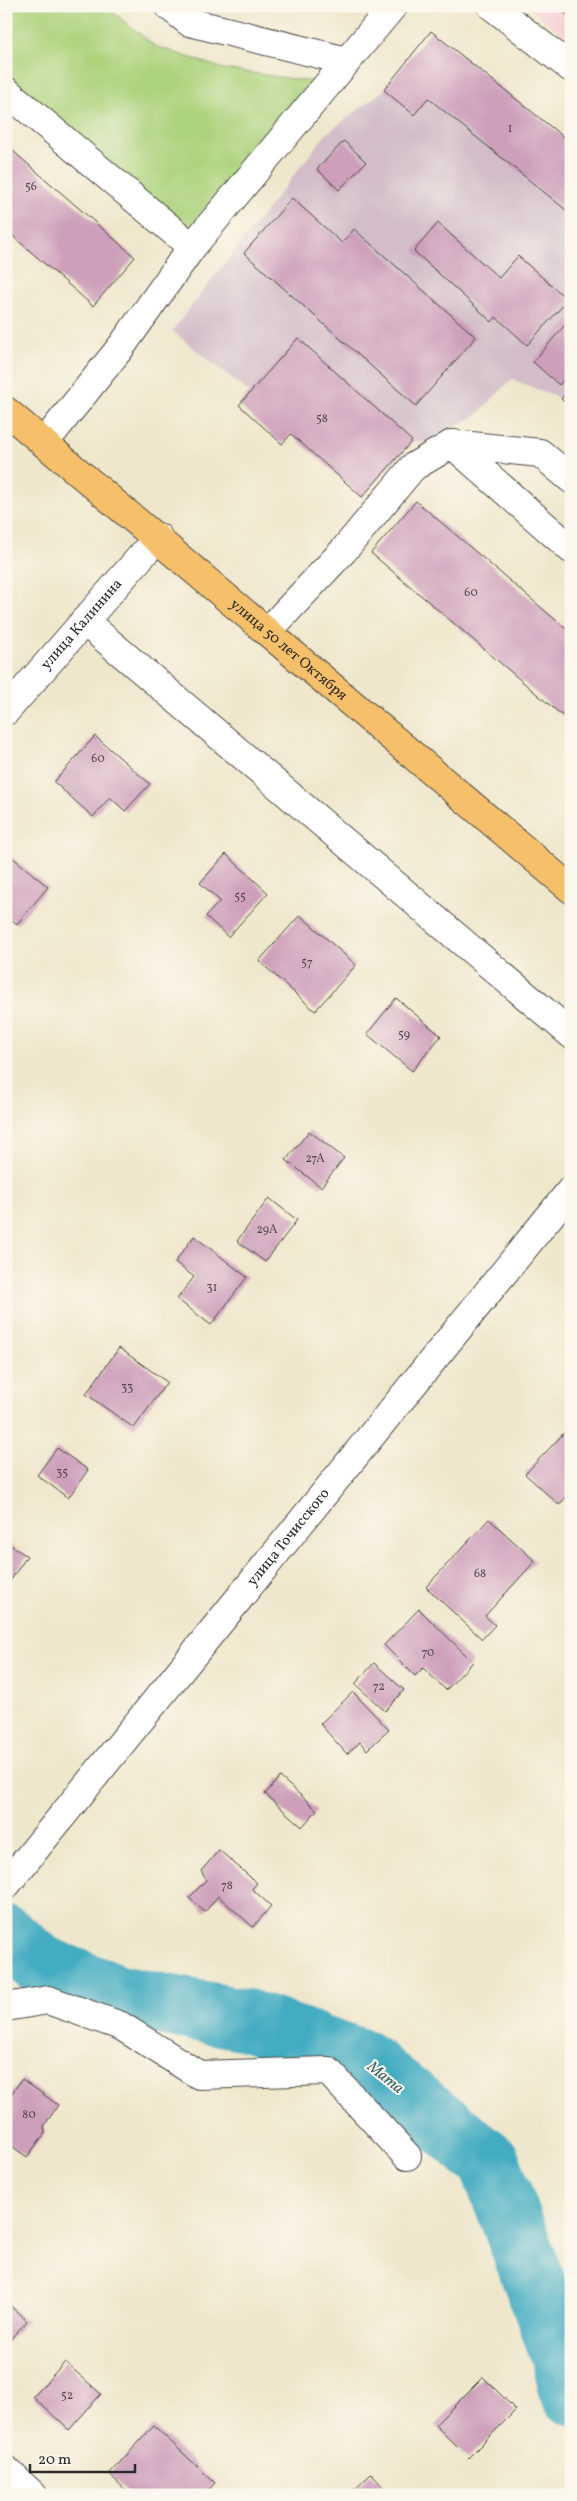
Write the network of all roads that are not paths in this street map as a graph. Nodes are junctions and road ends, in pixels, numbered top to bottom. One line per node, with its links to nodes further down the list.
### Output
1 (169, 6): 4 (street)
2 (393, 6): 4 (street)
3 (492, 6): 5 (street)
4 (347, 61): 7 (street)
5 (571, 68)
6 (6, 91): 7 (street)
7 (192, 247): 9 (street)
8 (6, 411): 9 (main road, улица 50 лет Октября)
9 (44, 443): 12 (main road, улица 50 лет Октября)
10 (452, 444): 11 (street); 13 (street); 15 (street)
11 (571, 479)
12 (158, 537): 14 (street, улица Калинина); 15 (main road, улица 50 лет Октября)
13 (571, 550)
14 (84, 621): 16 (street, улица Калинина); 18 (street)
15 (268, 631): 17 (main road, улица 50 лет Октября)
16 (6, 710)
17 (571, 889)
18 (571, 1034)
19 (571, 1190): 20 (street, улица Точисского)
20 (6, 1885)
21 (6, 2007): 22 (street)
22 (407, 2156)
23 (6, 2470): 24 (street)
24 (32, 2495)

